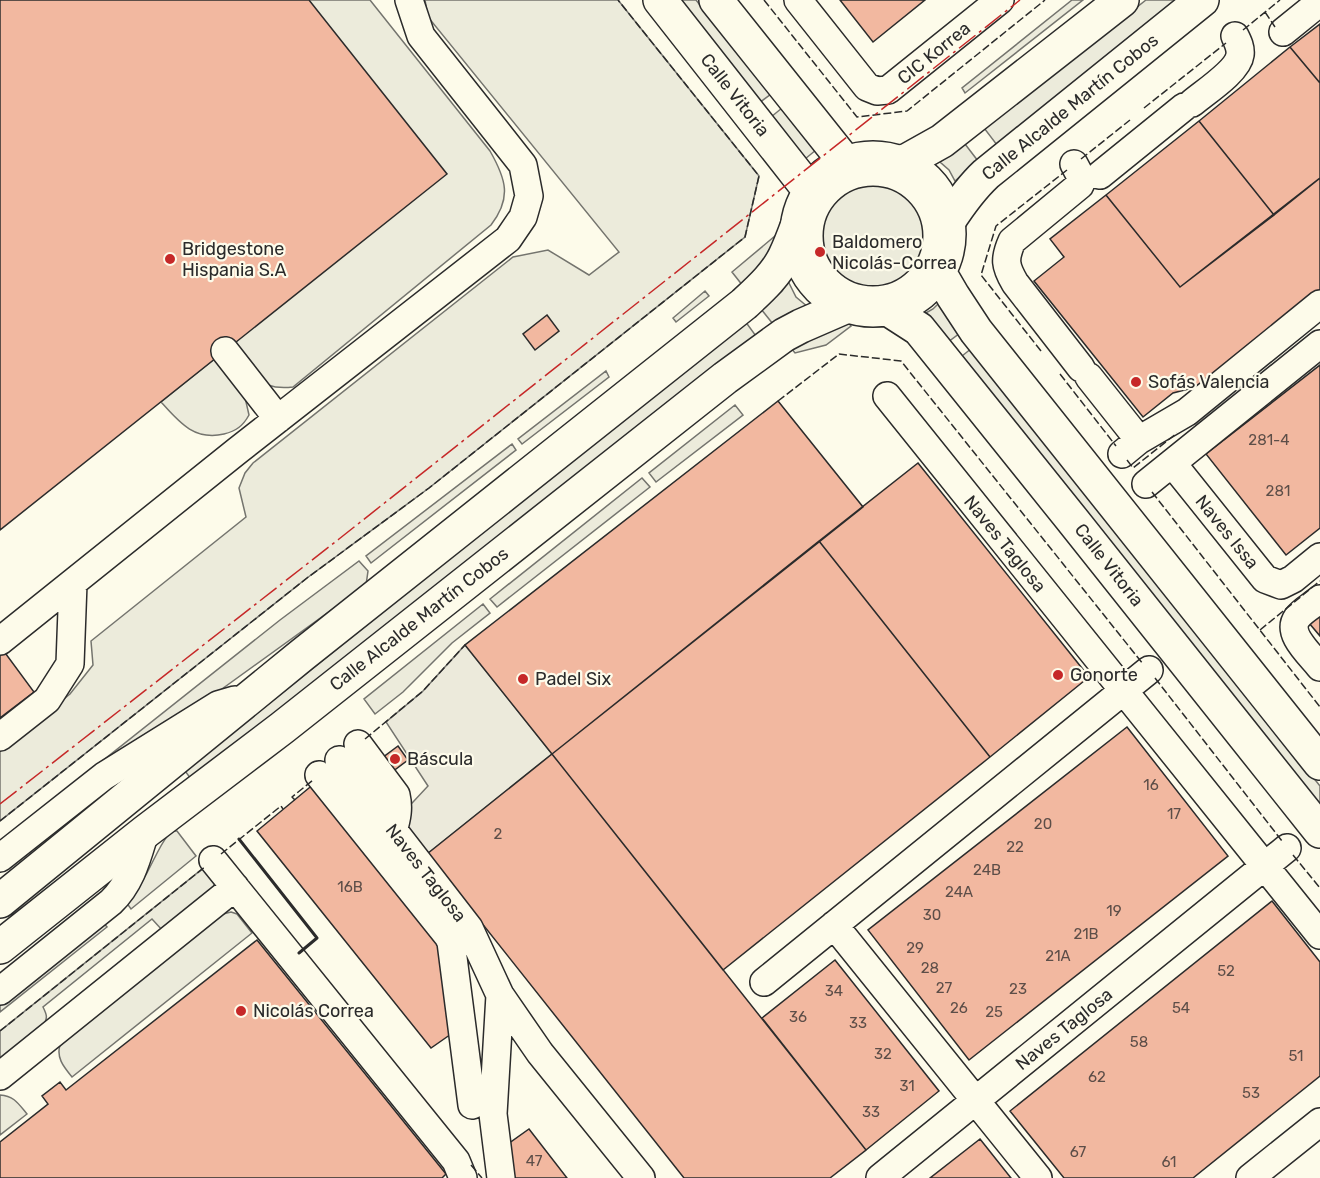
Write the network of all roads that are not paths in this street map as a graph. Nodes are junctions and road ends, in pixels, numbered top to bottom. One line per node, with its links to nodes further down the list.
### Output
1 (409, 0): 25 (street)
2 (660, 0): 15 (main road, Calle Vitoria)
3 (716, 0): 11 (main road)
4 (798, 0): 5 (street, CIC Korrea)
5 (1000, 0)
6 (1122, 0): 13 (main road)
7 (1202, 0): 16 (main road, Calle Alcalde Martín Cobos)
8 (1320, 2): 9 (street)
9 (1283, 32)
10 (1235, 36): 14 (street)
11 (846, 163): 13 (main road); 15 (main road)
12 (1074, 164): 19 (street)
13 (898, 170): 13 (street); 16 (main road)
14 (1100, 176)
15 (810, 191): 17 (main road)
16 (948, 222): 18 (main road)
17 (798, 224): 20 (main road); 35 (main road)
18 (939, 272): 21 (main road); 37 (main road)
19 (1320, 304)
20 (847, 306): 21 (main road); 39 (main road, Calle Alcalde Martín Cobos)
21 (888, 309): 38 (main road, Calle Vitoria)
22 (1320, 344): 26 (street)
23 (225, 351): 25 (street)
24 (887, 396): 34 (street, Naves Taglosa)
25 (278, 419): 29 (street)
26 (1172, 463): 27 (street); 28 (street, Naves Issa)
27 (1146, 484)
28 (1320, 557)
29 (73, 583): 31 (street); 36 (street)
30 (1320, 599): 32 (street)
31 (0, 641)
32 (1320, 667)
33 (1149, 670): 34 (street)
34 (1124, 691): 43 (street, Naves Taglosa); 46 (street)
35 (256, 693): 41 (street); 45 (main road)
36 (0, 737)
37 (1320, 763)
38 (1320, 831)
39 (145, 832): 48 (main road, Calle Alcalde Martín Cobos); 50 (street)
40 (1287, 848): 43 (street)
41 (0, 858)
42 (213, 860): 44 (street)
43 (1265, 866): 47 (street, Naves Taglosa); 53 (street, Naves Taglosa)
44 (235, 887): 52 (street); 56 (street)
45 (0, 901)
46 (834, 925): 49 (street); 53 (street)
47 (1320, 934)
48 (0, 947)
49 (764, 982)
50 (0, 991)
51 (500, 995): 54 (street, Naves Taglosa); 57 (street, Naves Taglosa); 58 (street, Naves Taglosa)
52 (0, 1076)
53 (976, 1100): 59 (street, Naves Taglosa); 60 (street)
54 (472, 1105)
55 (1320, 1122): 61 (street)
56 (463, 1178)
57 (501, 1178)
58 (641, 1178)
59 (880, 1178)
60 (1038, 1178)
61 (1250, 1178)

